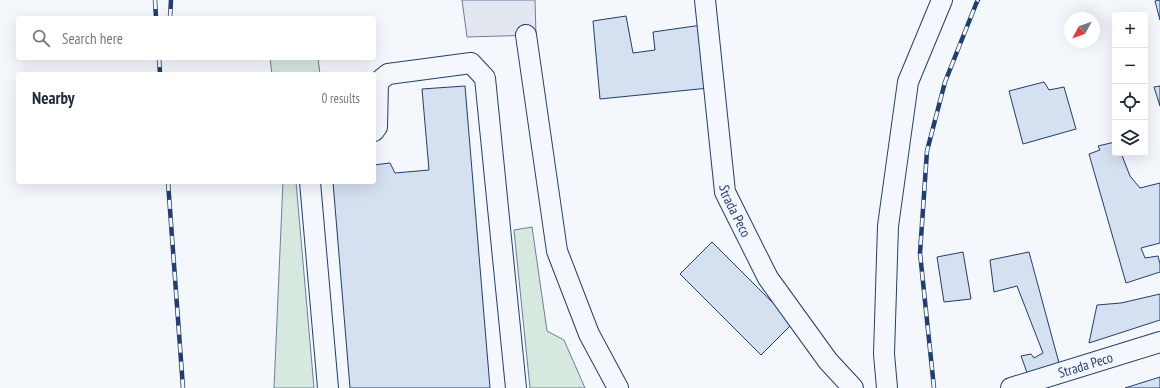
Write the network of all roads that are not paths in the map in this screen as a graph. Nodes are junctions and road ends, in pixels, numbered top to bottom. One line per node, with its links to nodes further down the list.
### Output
1 (705, 0): 10 (street, Strada Peco)
2 (942, 0): 11 (street)
3 (526, 35): 9 (street)
4 (376, 128): 8 (street)
5 (310, 184): 7 (street)
6 (1160, 342): 12 (street, Strada Peco)
7 (328, 388)
8 (516, 388)
9 (618, 388)
10 (853, 388)
11 (887, 388)
12 (1011, 388)

